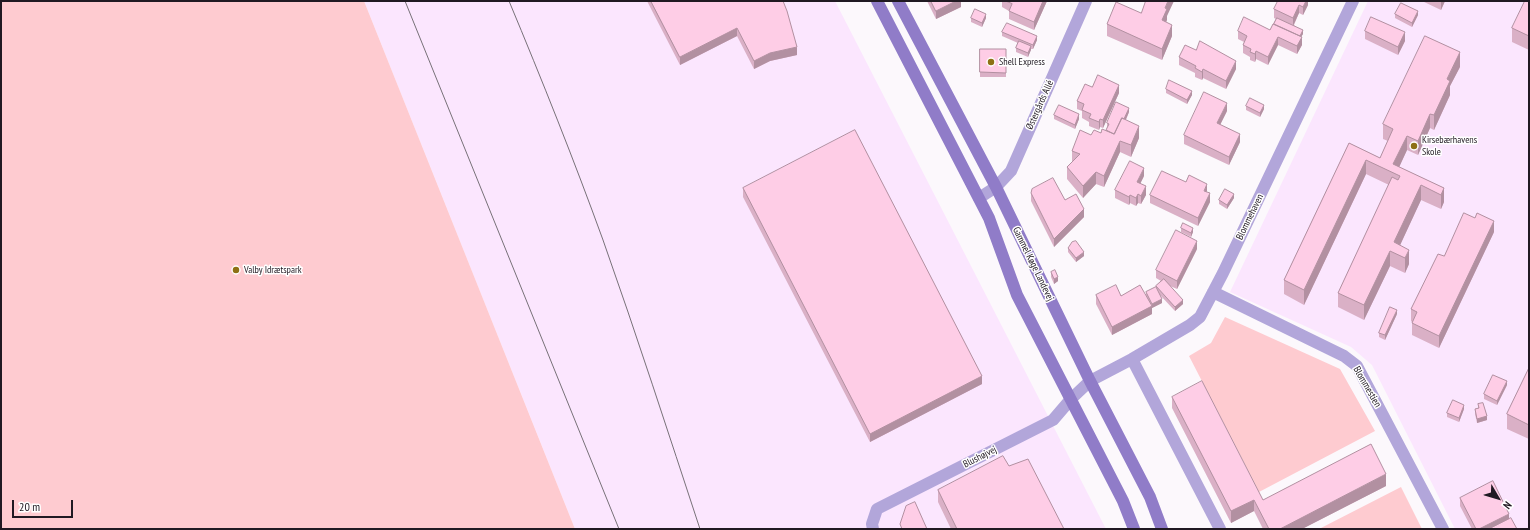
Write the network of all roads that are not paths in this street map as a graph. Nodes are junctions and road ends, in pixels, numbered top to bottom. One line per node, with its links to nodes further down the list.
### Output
1 (877, 1): 6 (main road)
2 (898, 1): 5 (main road, Gammel Køge Landevej)
3 (1086, 1): 5 (street, Østergårds Allé)
4 (1353, 1): 7 (street, Blommehaven)
5 (996, 187): 6 (street, Østergårds Allé); 9 (main road, Gammel Køge Landevej)
6 (979, 198): 10 (main road)
7 (1213, 292): 8 (street, Blommehaven); 15 (street, Blommestien)
8 (1132, 359): 9 (street, Blommehaven); 14 (street)
9 (1090, 381): 10 (street, Blushøjvej); 13 (main road, Gammel Køge Landevej)
10 (1071, 399): 11 (street, Blushøjvej); 12 (main road)
11 (874, 529)
12 (1134, 529)
13 (1162, 529)
14 (1220, 529)
15 (1443, 529)

